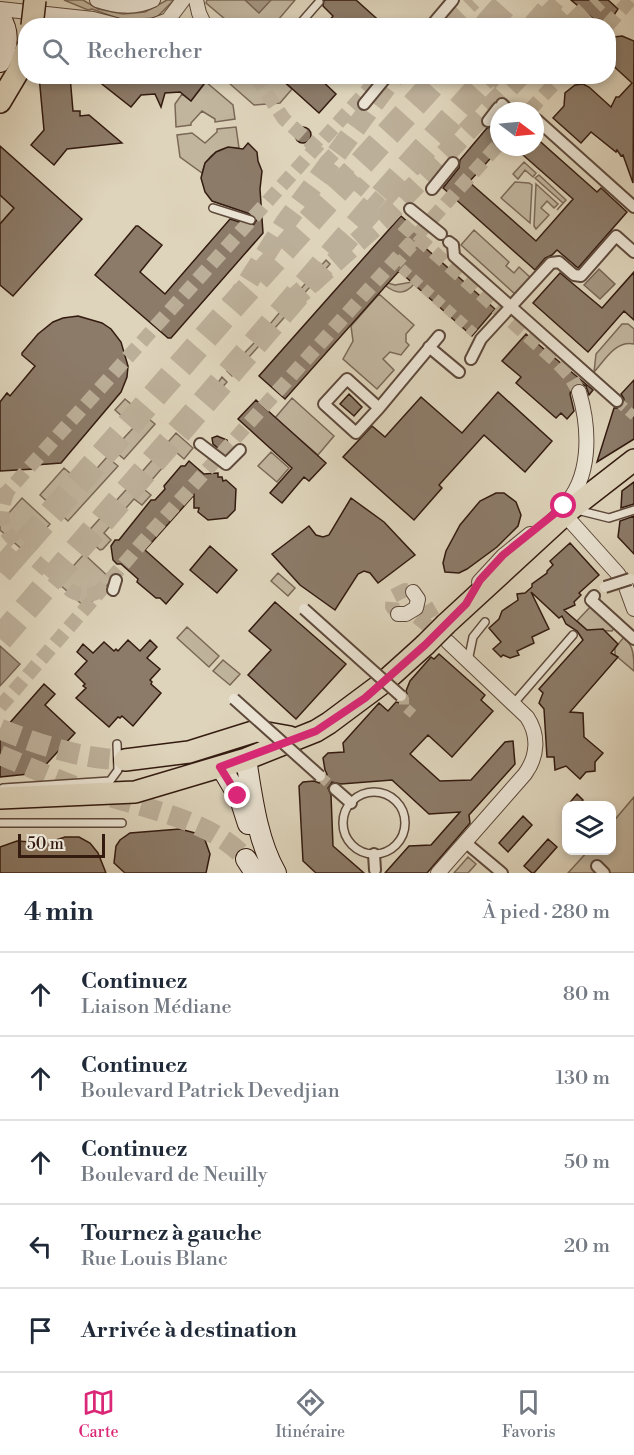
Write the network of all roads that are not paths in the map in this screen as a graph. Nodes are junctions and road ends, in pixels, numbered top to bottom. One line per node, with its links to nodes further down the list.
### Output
1 (35, 0): 10 (main road, bridge)
2 (97, 0): 3 (street)
3 (153, 0)
4 (183, 0): 12 (street)
5 (196, 0): 13 (street)
6 (453, 0): 15 (street)
7 (319, 2): 14 (lane)
8 (0, 9): 11 (street)
9 (0, 17): 16 (main road)
10 (33, 18)
11 (84, 18)
12 (170, 18)
13 (201, 18)
14 (305, 18)
15 (438, 18)
16 (0, 62)
17 (18, 67): 19 (main road)
18 (380, 84): 20 (street)
19 (4, 96)
20 (364, 104)
21 (544, 124): 24 (street)
22 (453, 163): 23 (street)
23 (432, 189)
24 (634, 207)
25 (213, 208): 27 (lane)
26 (410, 209): 28 (street)
27 (251, 219)
28 (423, 235)
29 (449, 242): 31 (street)
30 (634, 252): 31 (street)
31 (510, 306): 34 (street); 37 (street)
32 (439, 336): 33 (street)
33 (429, 347): 35 (street); 38 (street)
34 (471, 359)
35 (459, 372)
36 (579, 392): 47 (street)
37 (617, 401)
38 (379, 408): 38 (street)
39 (200, 444): 40 (street)
40 (240, 450)
41 (634, 460): 43 (main road)
42 (634, 510): 43 (lane)
43 (568, 512): 47 (main road); 49 (street)
44 (632, 579): 45 (street, bridge)
45 (605, 587)
46 (594, 596): 53 (street)
47 (466, 604): 51 (main road)
48 (304, 609): 55 (street, bridge)
49 (634, 609)
50 (485, 622): 54 (lane)
51 (447, 633): 54 (street); 59 (main road, bridge)
52 (573, 635): 57 (lane)
53 (634, 639)
54 (468, 661): 57 (street)
55 (401, 696)
56 (234, 699): 63 (street, bridge)
57 (514, 703): 70 (street)
58 (245, 718): 59 (lane)
59 (290, 737): 60 (main road); 61 (main road)
60 (121, 752): 64 (lane)
61 (246, 759): 62 (main road); 74 (main road)
62 (220, 767): 66 (main road); 73 (main road)
63 (320, 776)
64 (0, 788)
65 (335, 789): 67 (street)
66 (0, 798)
67 (351, 804): 71 (lane); 71 (lane)
68 (0, 823): 69 (lane)
69 (122, 823)
70 (465, 842): 75 (street); 76 (street)
71 (374, 854): 72 (street)
72 (375, 870)
73 (266, 873)
74 (276, 873)
75 (438, 873)
76 (502, 873)

